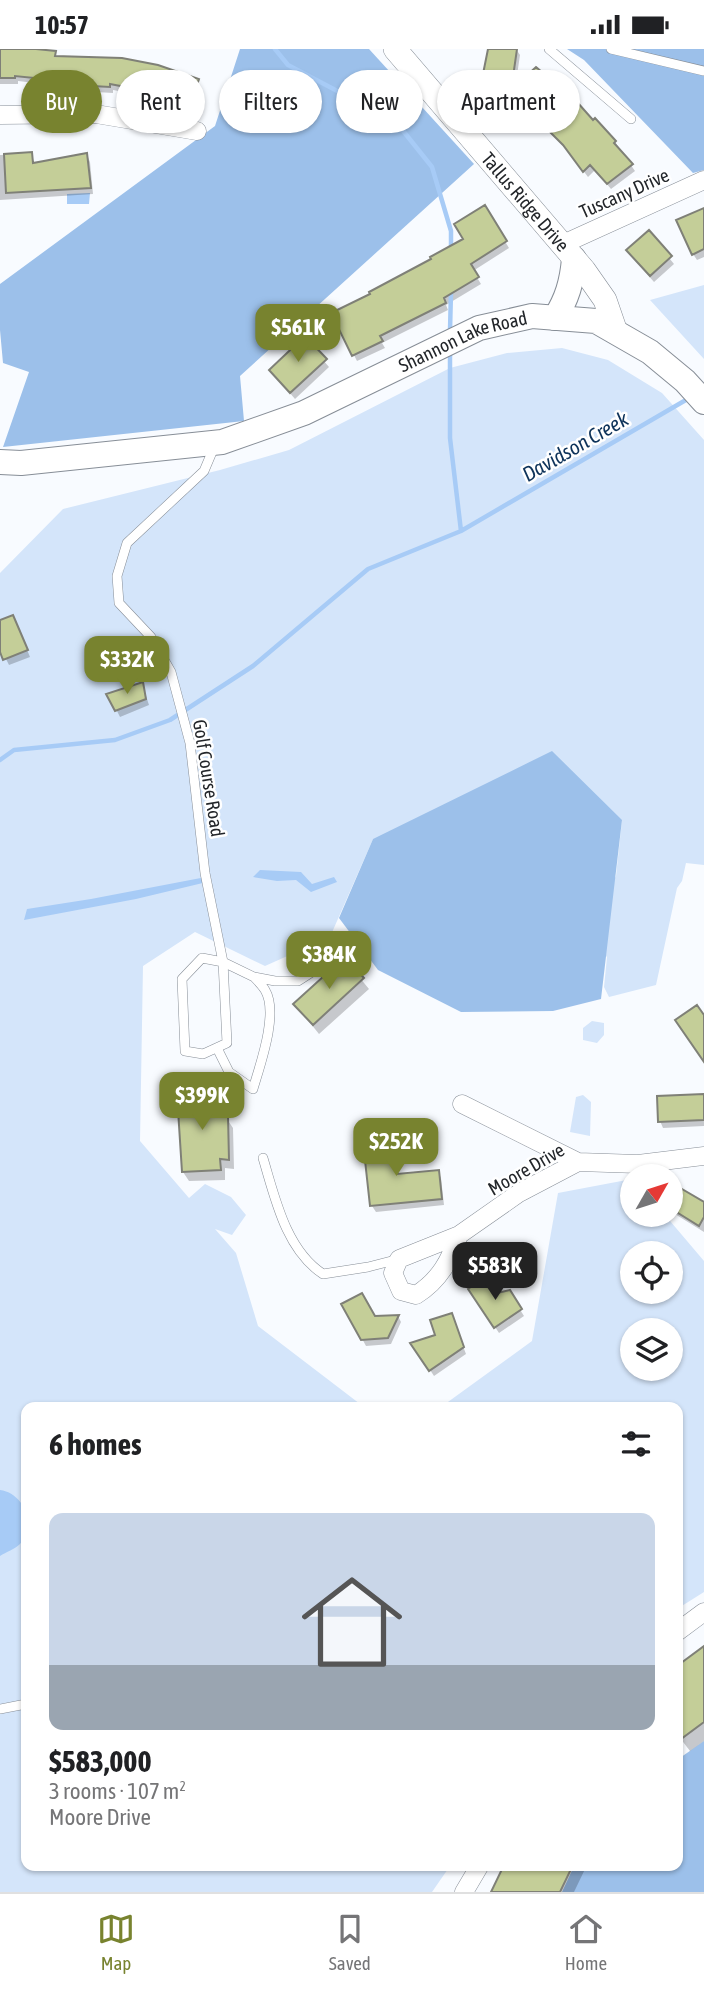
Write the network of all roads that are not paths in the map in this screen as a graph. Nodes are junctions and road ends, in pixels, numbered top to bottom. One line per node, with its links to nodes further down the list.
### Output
1 (396, 49): 9 (street, Tallus Ridge Drive)
2 (549, 49): 7 (lane)
3 (611, 49): 4 (lane)
4 (704, 71)
5 (0, 115): 6 (street)
6 (116, 117)
7 (631, 119)
8 (704, 180): 9 (street, Tuscany Drive)
9 (568, 252): 10 (main road); 11 (street, Tallus Ridge Drive)
10 (555, 318): 11 (main road, Shannon Lake Road); 13 (main road, Shannon Lake Road)
11 (616, 332): 12 (main road, Shannon Lake Road)
12 (704, 402)
13 (215, 443): 14 (main road, Shannon Lake Road); 16 (lane, Golf Course Road)
14 (0, 462)
15 (354, 945): 17 (lane)
16 (223, 962): 17 (lane); 18 (lane, Golf Course Road); 18 (lane)
17 (254, 977): 18 (lane)
18 (217, 1048)
19 (461, 1104): 22 (street)
20 (704, 1156): 22 (street, Moore Drive)
21 (263, 1158): 24 (lane)
22 (578, 1161): 23 (street, Moore Drive)
23 (459, 1235): 24 (street, Moore Drive); 24 (street)
24 (399, 1259)
25 (704, 1612): 26 (street)
26 (683, 1628)
27 (21, 1704): 28 (lane)
28 (0, 1709)
29 (477, 1871): 30 (street)
30 (464, 1892)

